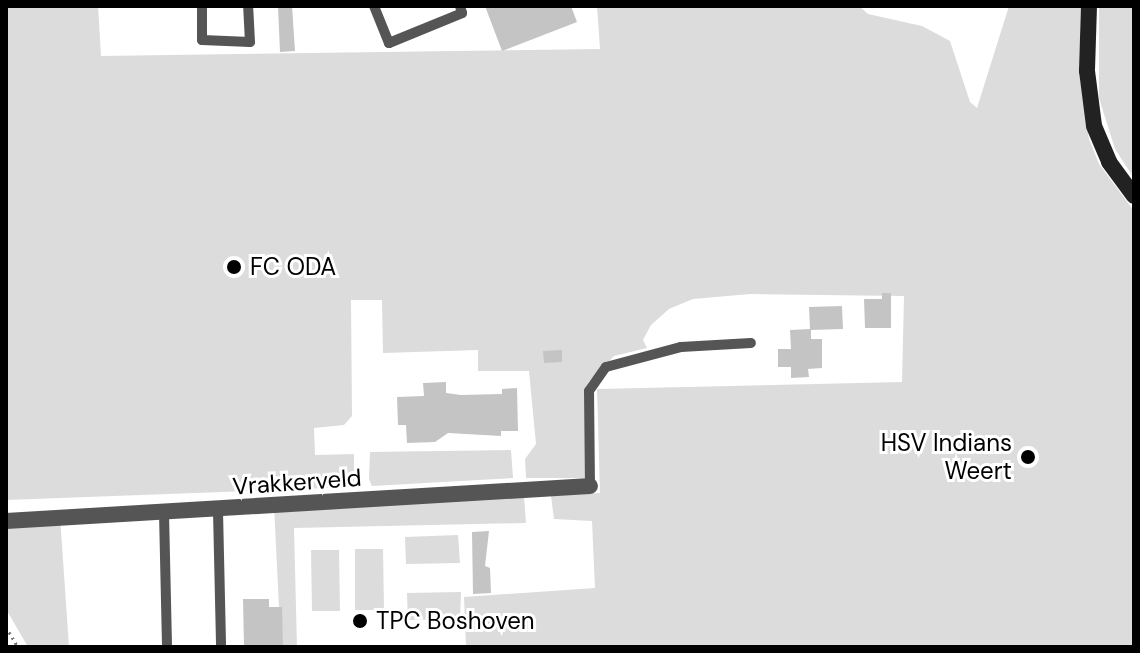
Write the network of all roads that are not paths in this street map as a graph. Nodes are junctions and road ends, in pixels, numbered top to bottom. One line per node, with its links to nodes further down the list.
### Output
1 (202, 6): 2 (lane)
2 (248, 6)
3 (374, 6): 4 (lane)
4 (460, 6)
5 (1089, 6): 6 (main road)
6 (1134, 196)
7 (751, 343): 8 (lane)
8 (590, 486): 9 (street, Vrakkerveld)
9 (218, 511): 10 (street, Vrakkerveld); 13 (lane)
10 (164, 513): 11 (street, Vrakkerveld); 12 (lane)
11 (6, 521)
12 (167, 647)
13 (221, 647)

